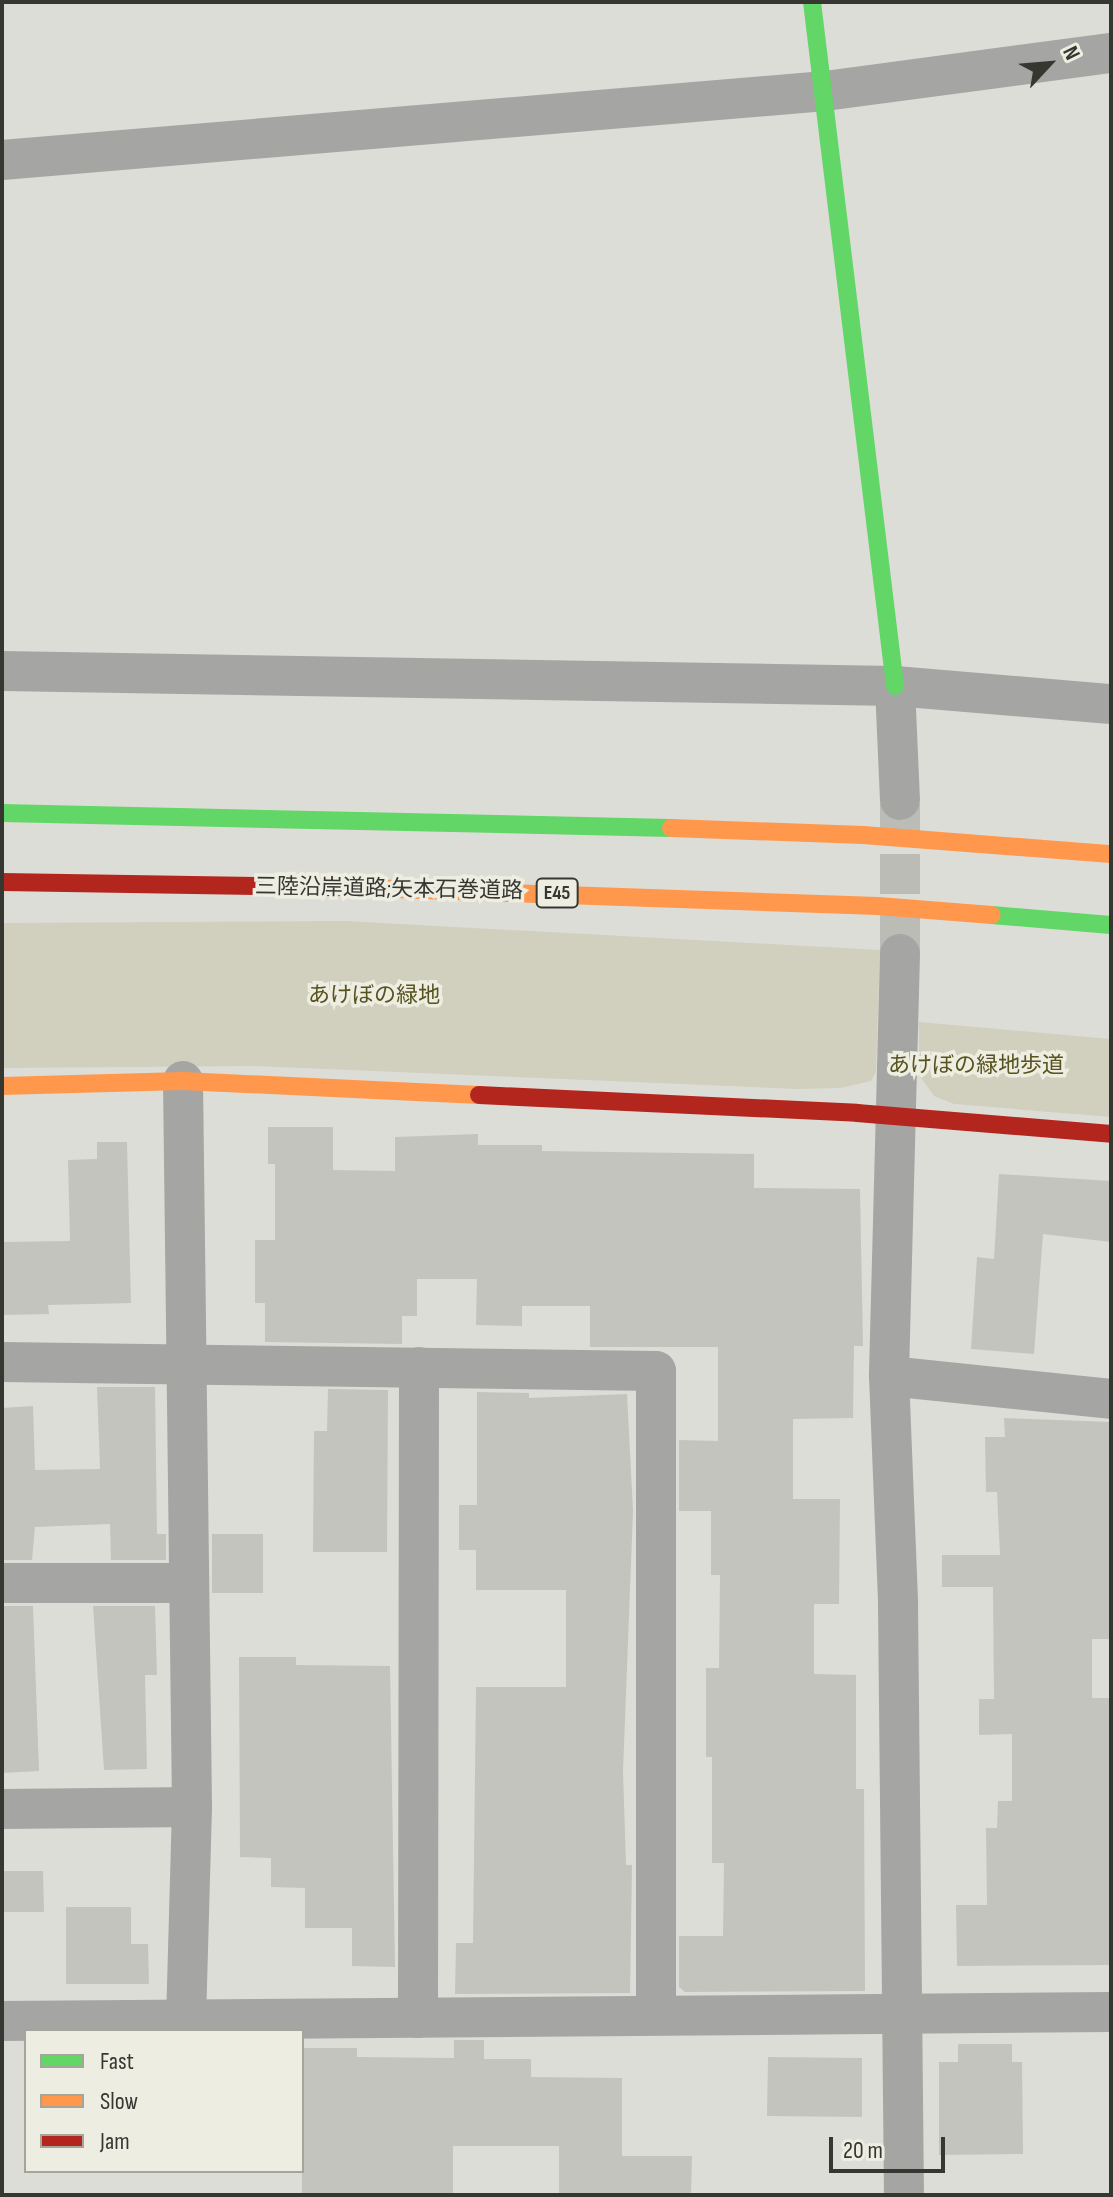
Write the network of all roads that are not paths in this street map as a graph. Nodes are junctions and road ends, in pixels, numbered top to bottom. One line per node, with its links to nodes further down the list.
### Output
1 (812, 2): 3 (main road)
2 (1111, 53): 3 (street)
3 (825, 91): 4 (street); 6 (main road)
4 (2, 160)
5 (2, 671): 6 (street)
6 (895, 686): 7 (street); 8 (street)
7 (1111, 704)
8 (900, 800)
9 (2, 813): 10 (main road)
10 (1111, 854)
11 (2, 882): 12 (main road, 三陸沿岸道路;矢本石巻道路 / E45)
12 (1111, 925)
13 (900, 954): 16 (street)
14 (183, 1081): 15 (main road); 16 (main road); 19 (street)
15 (2, 1086)
16 (898, 1115): 17 (main road); 21 (street)
17 (1111, 1134)
18 (2, 1362): 19 (street)
19 (187, 1362): 20 (street); 24 (street)
20 (419, 1367): 29 (street); 31 (street)
21 (889, 1376): 22 (street); 27 (street)
22 (1111, 1399)
23 (2, 1583): 24 (street)
24 (189, 1583): 25 (street)
25 (192, 1807): 26 (street); 30 (street)
26 (2, 1809)
27 (903, 2011): 28 (street); 29 (street); 33 (street)
28 (1111, 2012)
29 (656, 2013): 31 (street)
30 (186, 2018): 31 (street); 32 (street)
31 (418, 2018)
32 (2, 2021)
33 (904, 2195)

